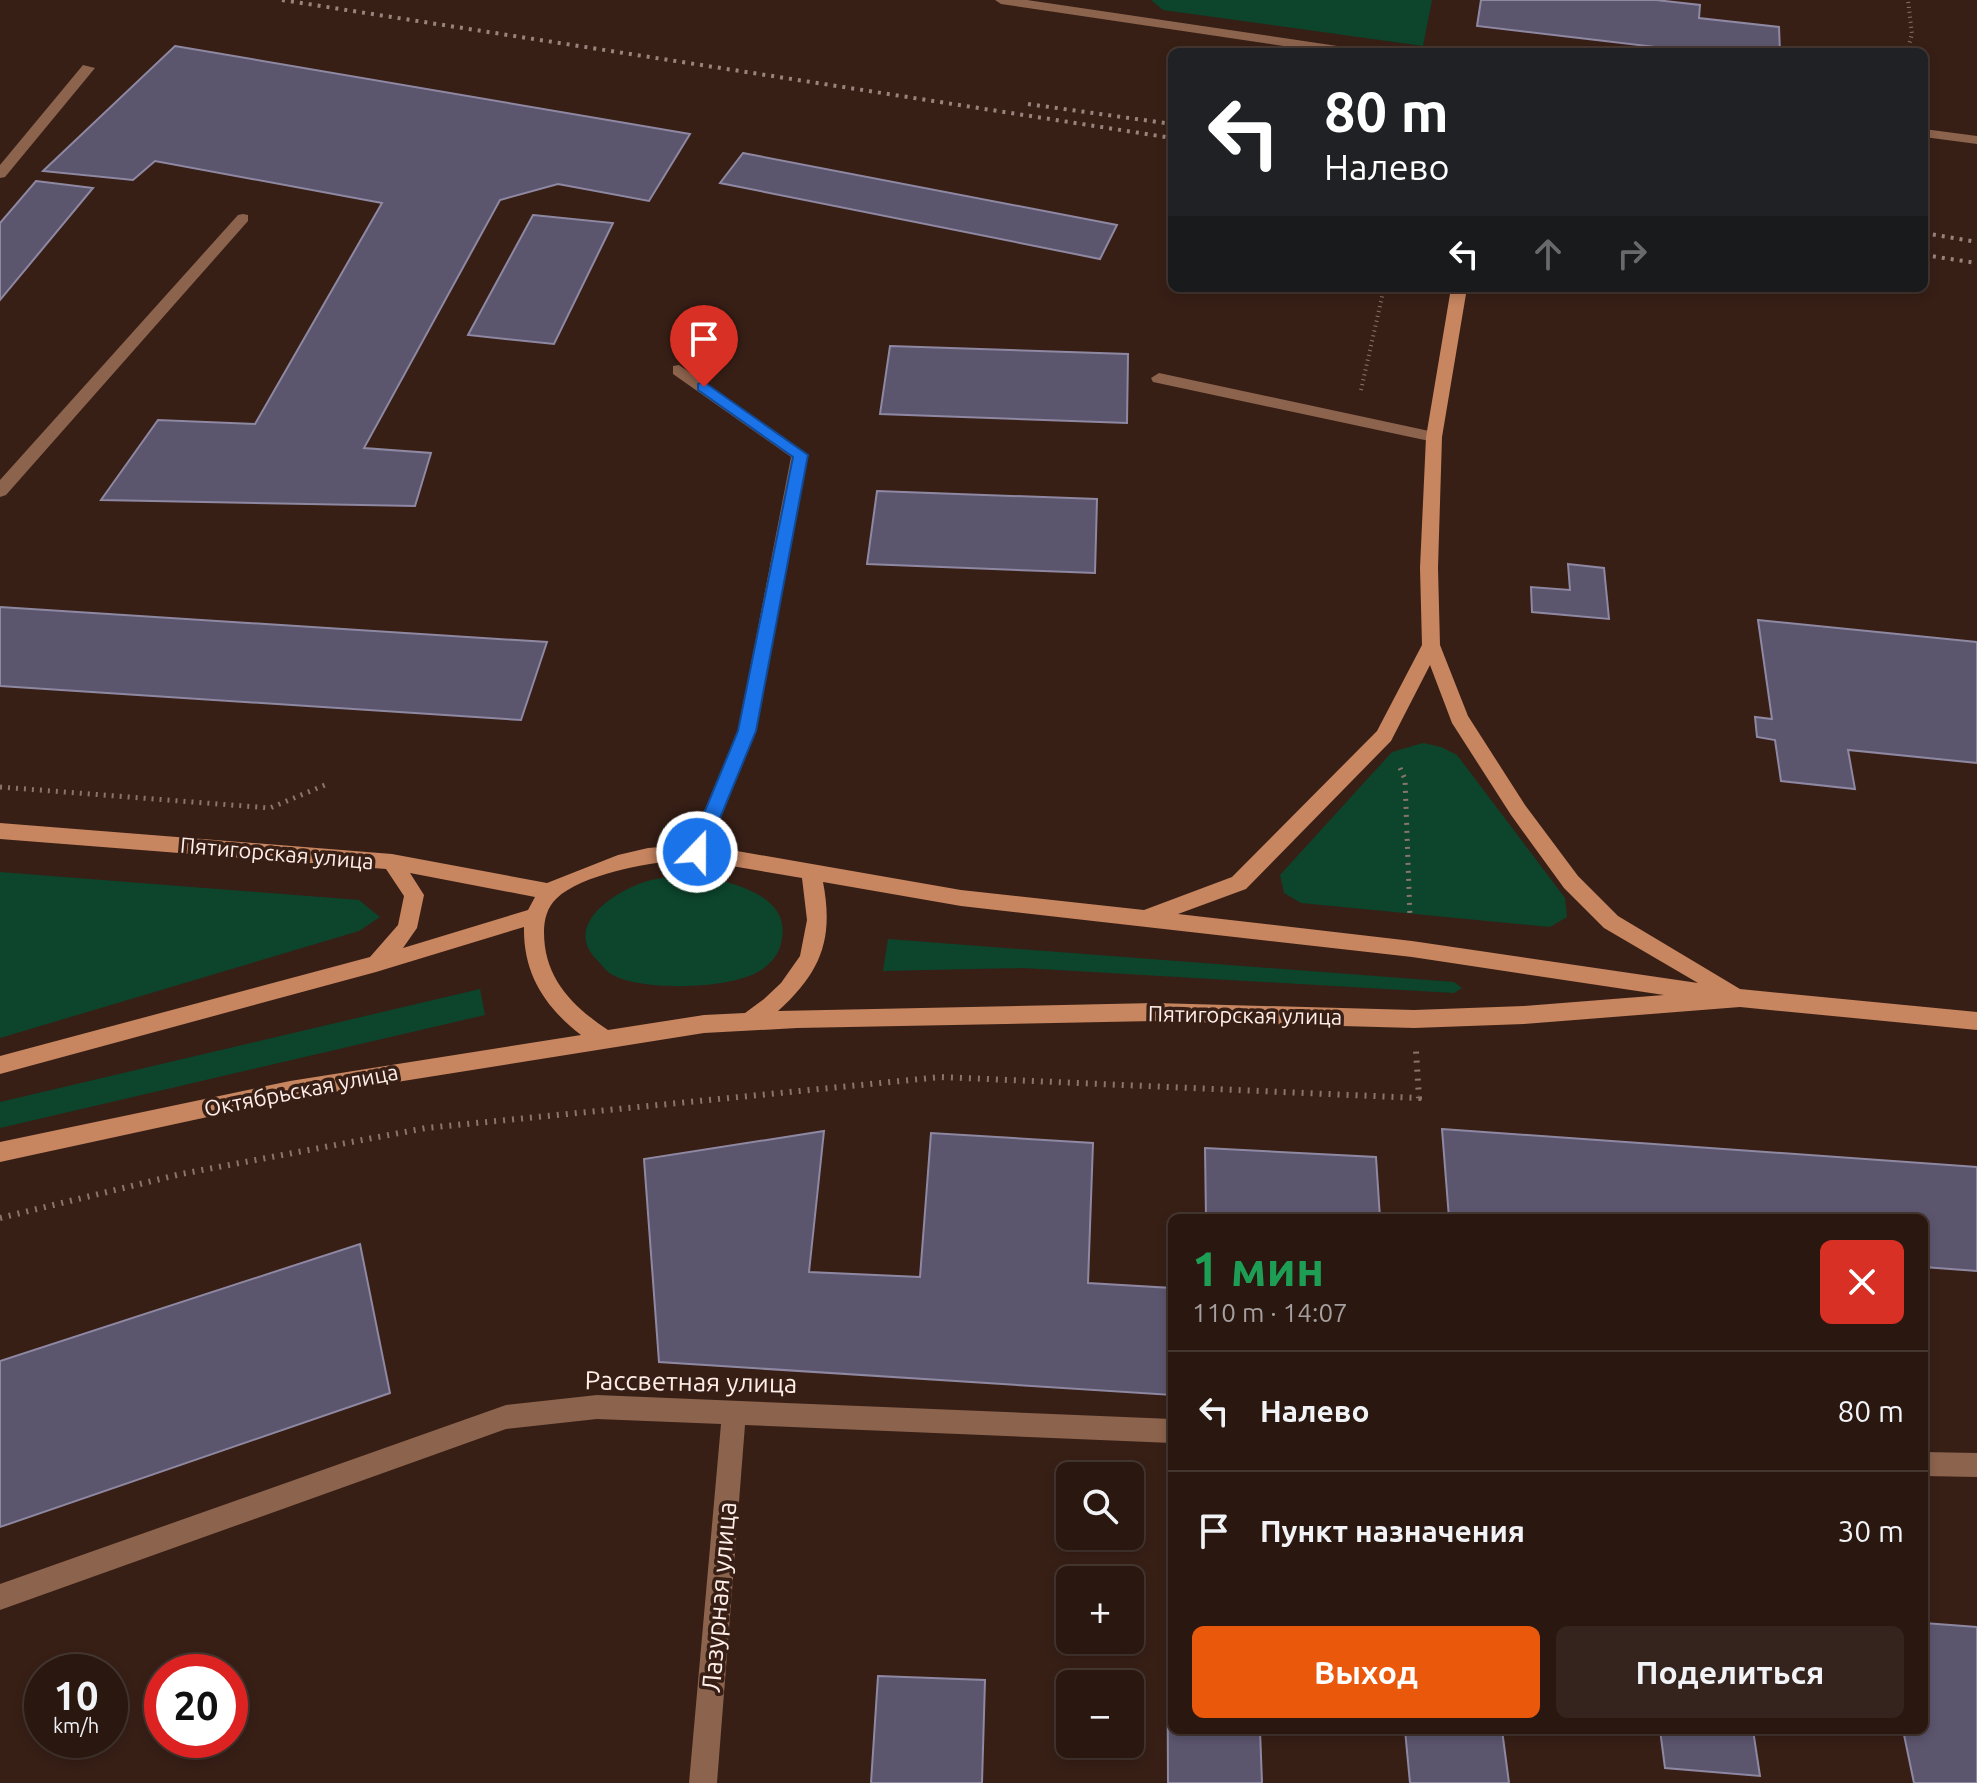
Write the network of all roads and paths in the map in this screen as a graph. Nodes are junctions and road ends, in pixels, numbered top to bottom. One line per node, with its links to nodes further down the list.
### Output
1 (1001, 0): 3 (street)
2 (1908, 0): 4 (path)
3 (1324, 48)
4 (1908, 48)
5 (88, 68): 8 (street)
6 (1928, 134): 7 (street)
7 (1977, 140)
8 (0, 174)
9 (243, 218): 16 (street)
10 (1383, 292): 14 (path)
11 (1458, 292): 15 (main road)
12 (679, 370): 22 (street)
13 (1159, 378): 14 (street)
14 (1349, 421): 15 (street)
15 (1434, 437): 17 (main road)
16 (0, 491)
17 (1431, 645): 18 (main road); 30 (main road)
18 (1384, 736): 27 (main road); 28 (path)
19 (325, 785): 20 (path)
20 (0, 787)
21 (0, 831): 23 (main road, Пятигорская улица)
22 (697, 852): 24 (main road, Пятигорская улица); 25 (main road)
23 (392, 862): 25 (main road, Пятигорская улица); 29 (main road)
24 (811, 871): 27 (main road, Пятигорская улица); 32 (main road)
25 (551, 892): 26 (main road)
26 (534, 916): 29 (main road); 34 (main road)
27 (1142, 920): 28 (main road, Пятигорская улица)
28 (1412, 949): 30 (main road, Пятигорская улица)
29 (376, 964): 35 (main road)
30 (1740, 998): 31 (main road, Пятигорская улица); 33 (main road, Пятигорская улица)
31 (1414, 1019): 32 (main road, Пятигорская улица); 37 (path)
32 (750, 1021): 34 (main road)
33 (1977, 1021)
34 (603, 1038): 36 (main road, Октябрьская улица)
35 (0, 1065)
36 (0, 1152)
37 (0, 1218)
38 (734, 1411): 39 (street, Рассветная улица); 42 (street, Рассветная улица); 43 (street, Лазурная улица)
39 (1168, 1431)
40 (1928, 1464): 41 (street)
41 (1977, 1465)
42 (0, 1597)
43 (703, 1783)

